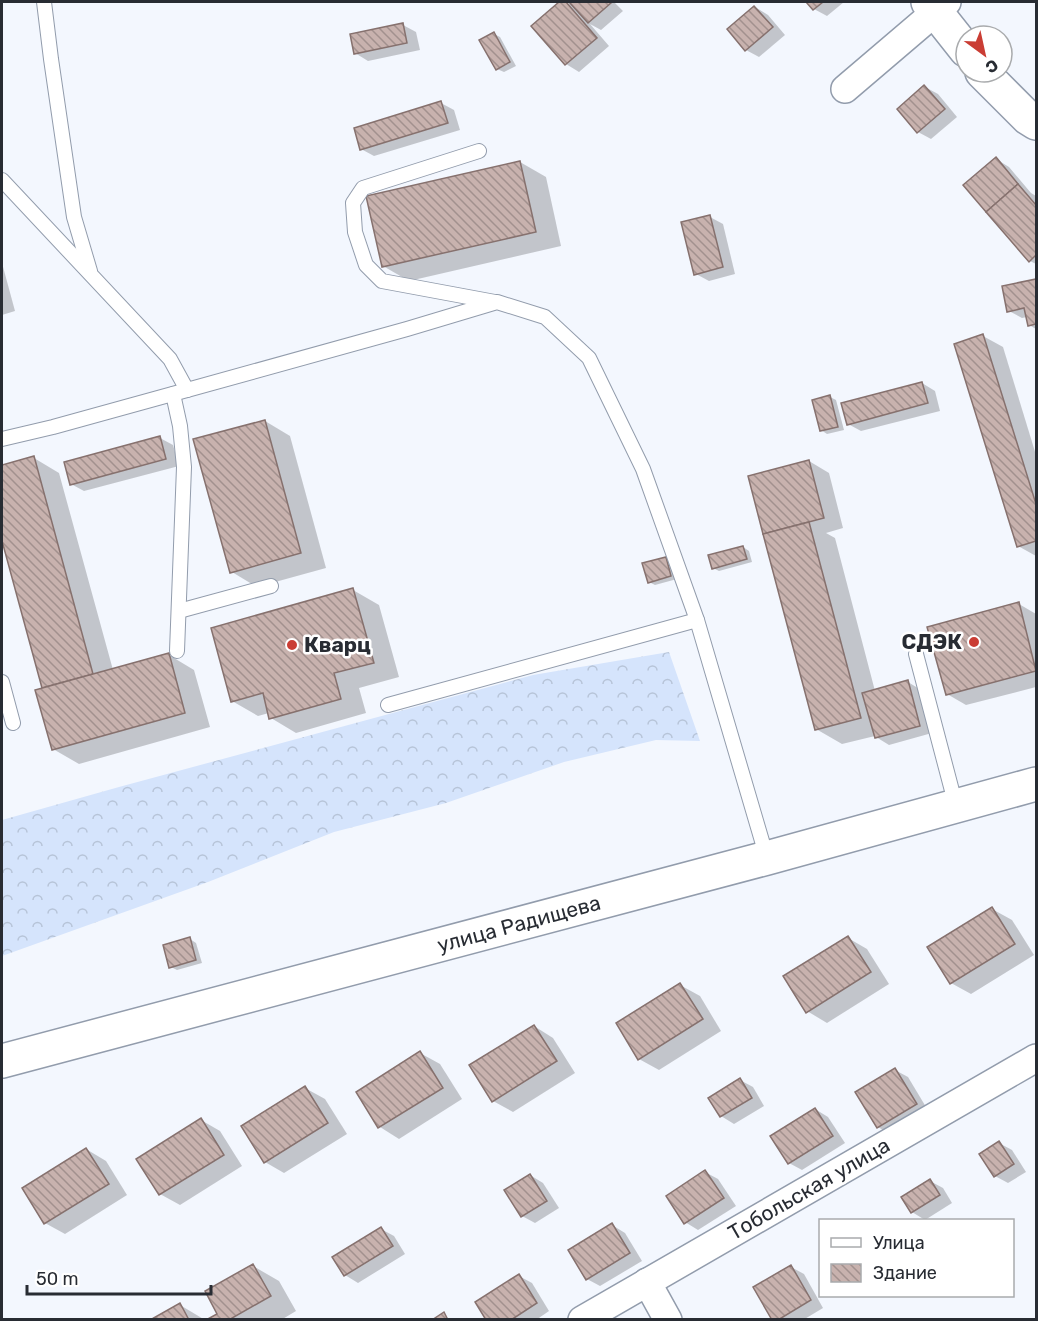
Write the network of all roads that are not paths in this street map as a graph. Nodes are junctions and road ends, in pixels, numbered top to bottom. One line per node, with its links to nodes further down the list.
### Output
1 (45, 2): 9 (lane)
2 (937, 5): 3 (main road); 5 (street)
3 (954, 31)
4 (994, 84): 6 (main road)
5 (845, 89)
6 (1036, 123)
7 (479, 151): 10 (lane)
8 (2, 180): 9 (lane)
9 (90, 273): 11 (lane)
10 (497, 302): 11 (lane); 16 (lane)
11 (187, 390): 12 (lane)
12 (173, 394): 13 (lane); 15 (lane)
13 (2, 439)
14 (271, 586): 15 (lane)
15 (179, 611): 17 (lane)
16 (697, 620): 20 (lane); 24 (lane)
17 (177, 651)
18 (916, 654): 23 (lane)
19 (2, 682): 21 (lane)
20 (388, 705)
21 (13, 723)
22 (1036, 784): 23 (main road, улица Радищева)
23 (956, 806): 24 (main road, улица Радищева)
24 (767, 858): 26 (main road, улица Радищева)
25 (1036, 1058): 27 (street, Тобольская улица)
26 (2, 1061)
27 (647, 1282): 28 (street, Тобольская улица); 29 (street)
28 (582, 1320)
29 (668, 1320)

